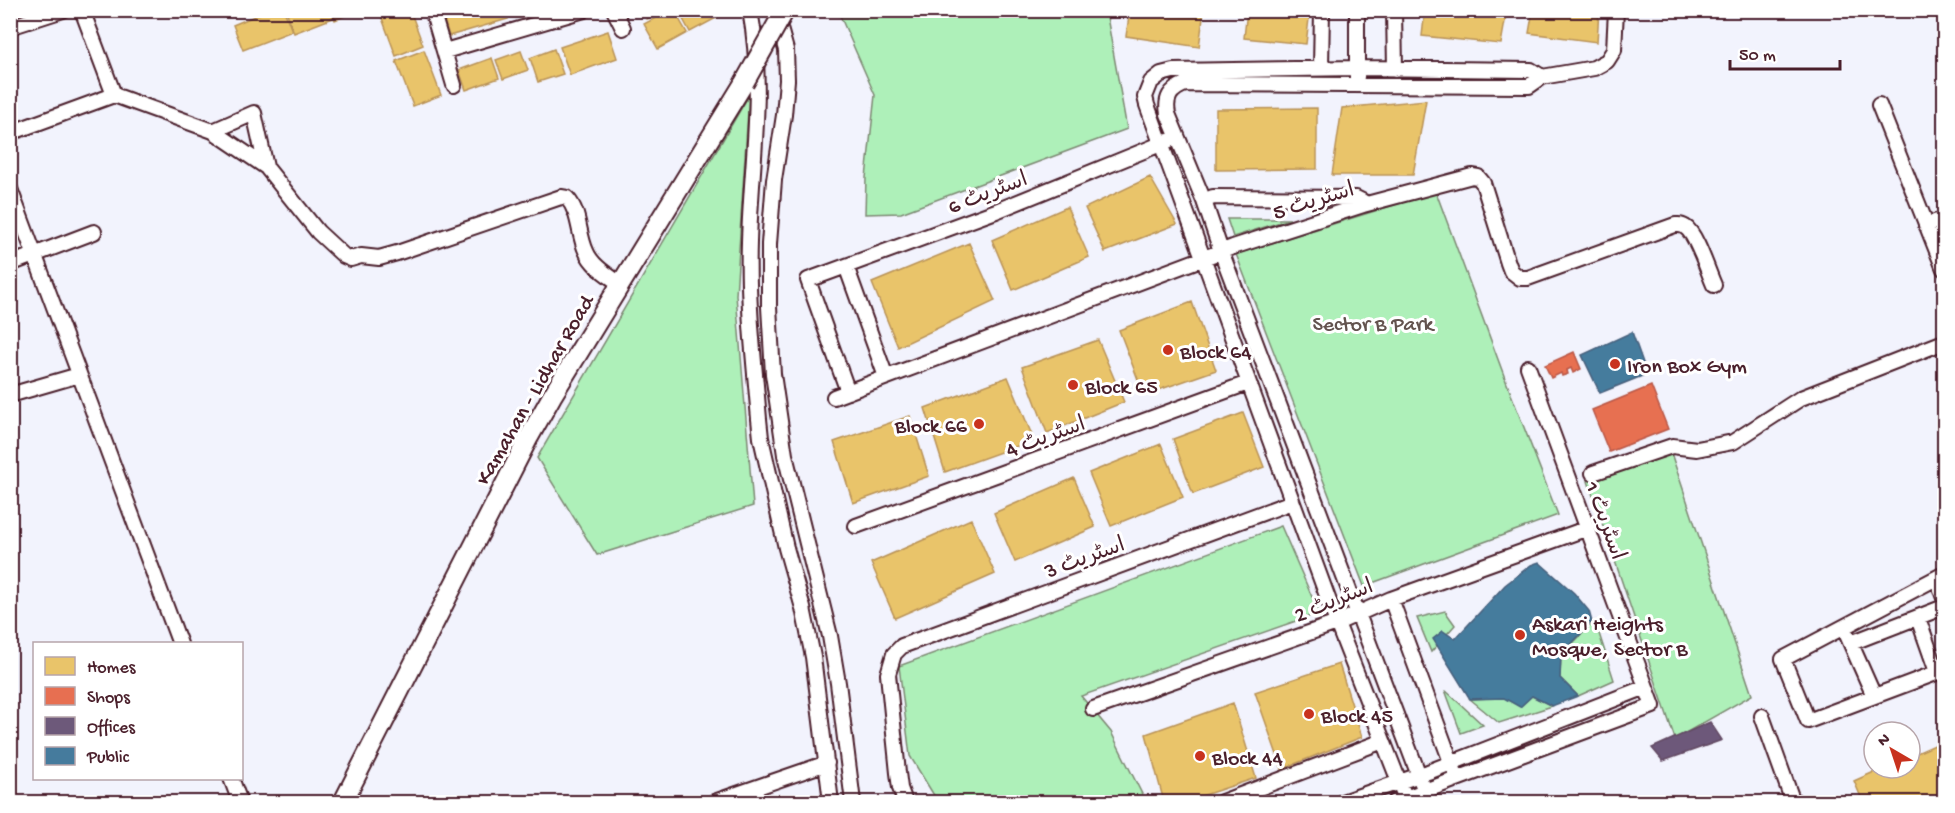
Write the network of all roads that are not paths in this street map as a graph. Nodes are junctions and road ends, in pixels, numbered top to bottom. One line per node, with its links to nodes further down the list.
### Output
1 (63, 10): 13 (street)
2 (82, 10): 23 (street)
3 (432, 10): 15 (street)
4 (584, 10): 15 (street)
5 (614, 10): 14 (street)
6 (750, 10): 55 (street)
7 (775, 10): 54 (street)
8 (785, 10): 43 (main road, Kamahan - Lidhar Road, bridge)
9 (1322, 10): 16 (street)
10 (1357, 10): 17 (street)
11 (1394, 10): 18 (street)
12 (1617, 10): 19 (street)
13 (10, 27)
14 (623, 28)
15 (445, 51): 22 (street)
16 (1321, 68): 17 (street); 20 (street)
17 (1357, 68): 18 (street); 21 (street)
18 (1395, 69): 19 (street)
19 (1542, 77): 21 (street)
20 (1151, 82): 24 (street); 29 (street)
21 (1356, 84): 24 (street)
22 (454, 85)
23 (114, 95): 26 (street); 27 (street)
24 (1169, 95): 28 (street)
25 (1879, 105): 35 (street)
26 (213, 131): 30 (street); 30 (street)
27 (10, 133)
28 (1179, 138): 29 (street, اسٹریٹ 6); 32 (street)
29 (1159, 143): 39 (street); 41 (street, اسٹریٹ 6)
30 (267, 166): 43 (street)
31 (10, 189): 38 (street)
32 (1204, 201): 33 (street); 37 (street)
33 (1364, 205): 37 (street, اسٹریٹ 5); 44 (street, اسٹریٹ 5)
34 (1944, 219): 35 (street)
35 (1926, 225): 42 (street)
36 (94, 231): 38 (street)
37 (1221, 251): 39 (street, اسٹریٹ 5); 63 (street)
38 (35, 253): 40 (street); 47 (street)
39 (1204, 258): 48 (street, اسٹریٹ 5); 49 (street)
40 (10, 264)
41 (846, 266): 48 (street); 50 (street, اسٹریٹ 6)
42 (1944, 269)
43 (621, 284): 84 (main road, Kamahan - Lidhar Road)
44 (1714, 285)
45 (1944, 342): 53 (street)
46 (1528, 367): 58 (street, اسٹریٹ 1)
47 (79, 375): 51 (street); 67 (street)
48 (886, 377): 50 (street, اسٹریٹ 5)
49 (1248, 383): 56 (street); 57 (street, اسٹریٹ 4)
50 (848, 392): 52 (street, اسٹریٹ 5)
51 (10, 395)
52 (834, 397)
53 (1593, 473)
54 (795, 495): 55 (street); 87 (street)
55 (777, 501): 75 (street)
56 (1292, 502): 65 (street); 88 (street, اسٹریٹ 3)
57 (856, 526)
58 (1588, 528): 61 (street, اسٹریٹ 2); 70 (street, اسٹریٹ 1)
59 (1941, 576): 60 (street); 66 (street)
60 (1944, 598)
61 (1391, 599): 63 (street, اسٹریٹ 2); 76 (street)
62 (1944, 607): 64 (street)
63 (1358, 615): 65 (street, اسٹریٹ 2); 77 (street)
64 (1918, 618): 68 (street); 69 (street)
65 (1337, 623): 72 (street, اسٹریٹ 2); 74 (street)
66 (1843, 626): 68 (street); 71 (street)
67 (179, 642)
68 (1851, 643): 71 (street)
69 (1941, 671): 71 (street)
70 (1646, 687): 76 (street); 79 (street, اسٹریٹ 1)
71 (1874, 696)
72 (1093, 709)
73 (1762, 716): 91 (street)
74 (1383, 741): 80 (street); 89 (street)
75 (827, 763): 85 (street); 86 (street)
76 (1451, 763): 77 (street); 79 (street)
77 (1418, 775): 80 (street); 81 (street)
78 (232, 780): 83 (street)
79 (1458, 780): 81 (street, اسٹریٹ 1)
80 (1399, 782): 82 (street); 90 (street)
81 (1427, 797): 82 (street, اسٹریٹ 1)
82 (1402, 801)
83 (240, 802)
84 (343, 802)
85 (714, 802)
86 (831, 802)
87 (853, 802)
88 (905, 802)
89 (1222, 802)
90 (1342, 802)
91 (1793, 802)

